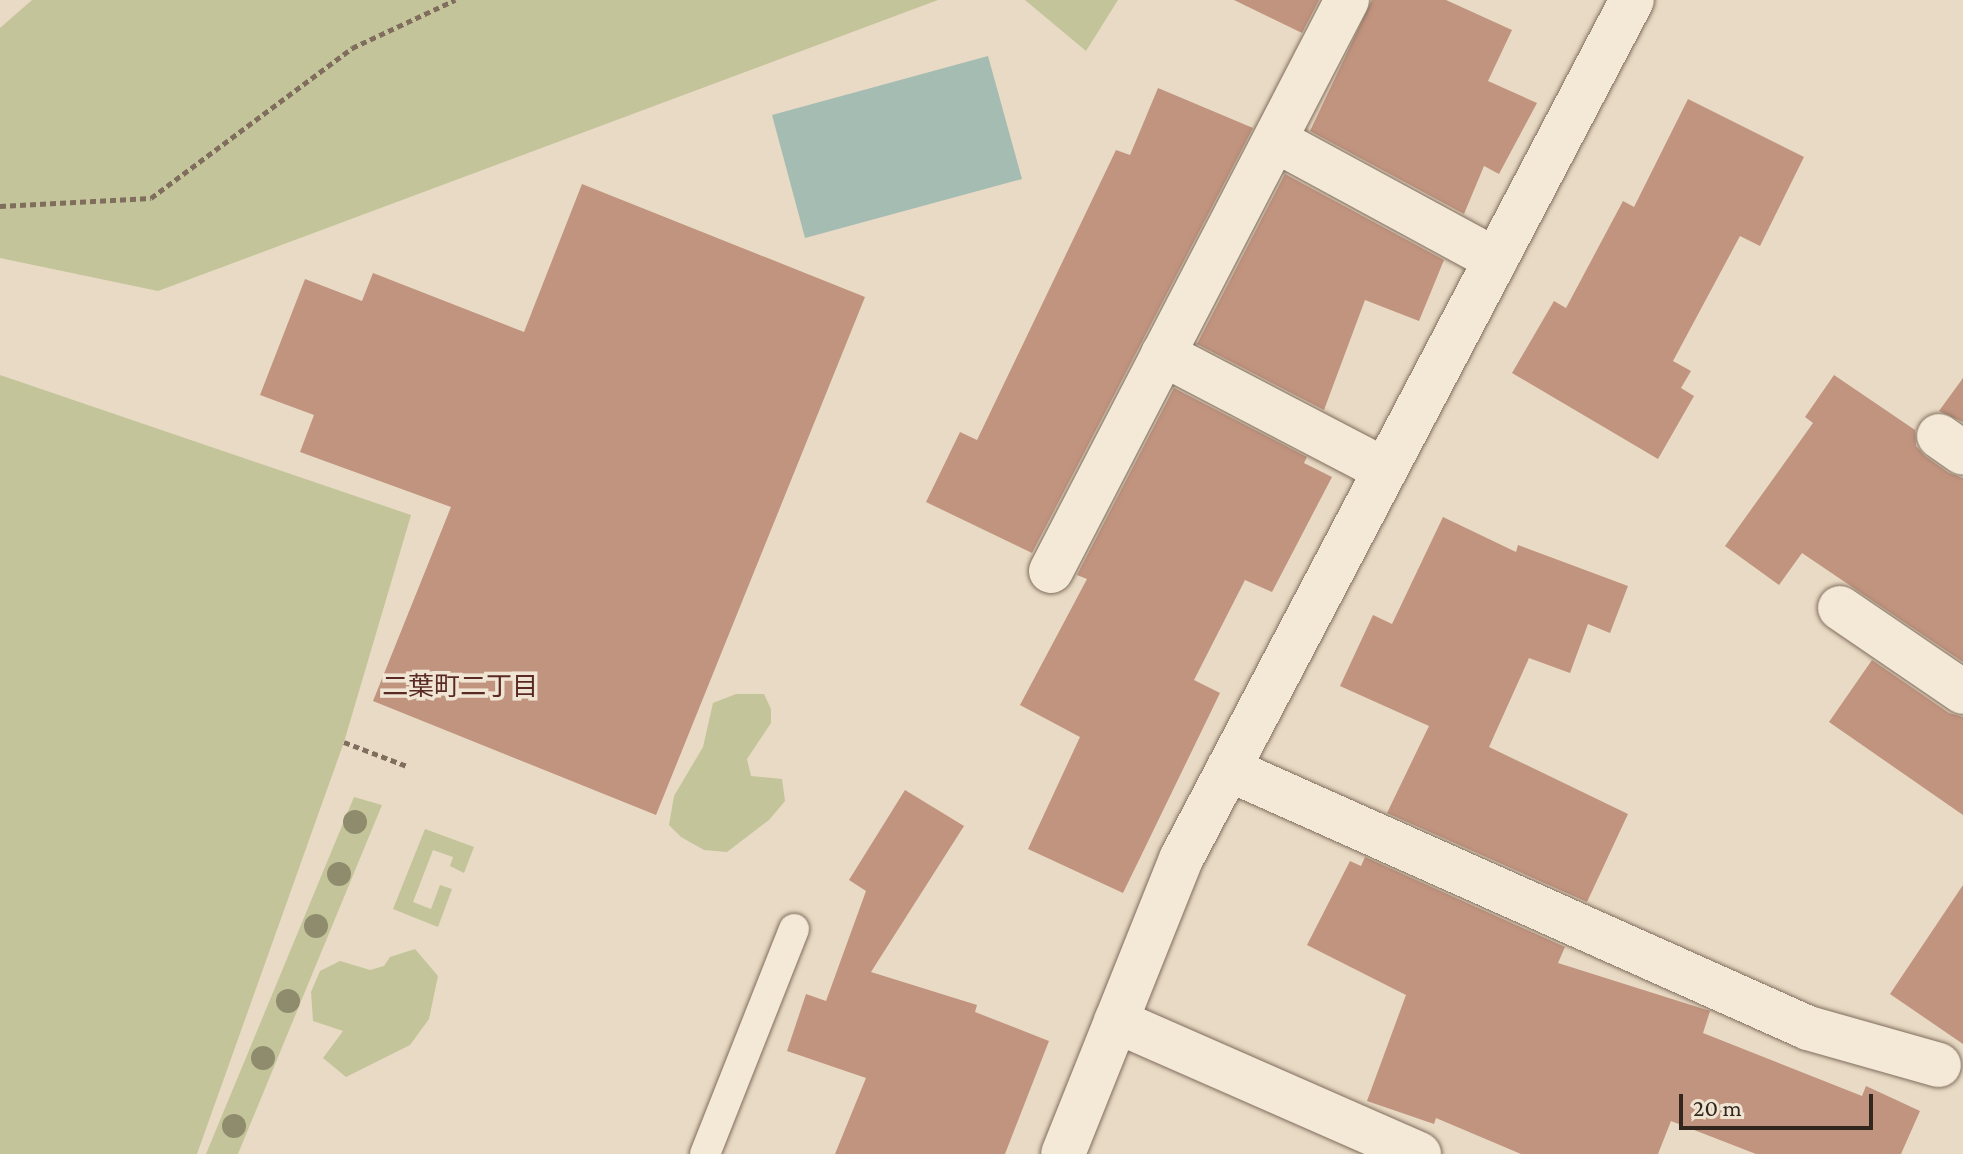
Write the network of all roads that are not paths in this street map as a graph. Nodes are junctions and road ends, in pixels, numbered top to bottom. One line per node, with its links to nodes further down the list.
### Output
1 (1347, 0): 3 (street)
2 (1632, 0): 4 (street)
3 (1275, 140): 4 (street); 5 (street)
4 (1496, 260): 6 (street)
5 (1163, 354): 6 (street); 7 (street)
6 (1385, 470): 10 (street)
7 (1051, 571)
8 (1840, 608): 9 (street)
9 (1963, 692)
10 (1228, 769): 12 (street); 13 (street)
11 (794, 929): 14 (lane)
12 (1116, 1021): 15 (street); 16 (street)
13 (1939, 1065)
14 (705, 1154)
15 (1063, 1154)
16 (1419, 1154)

